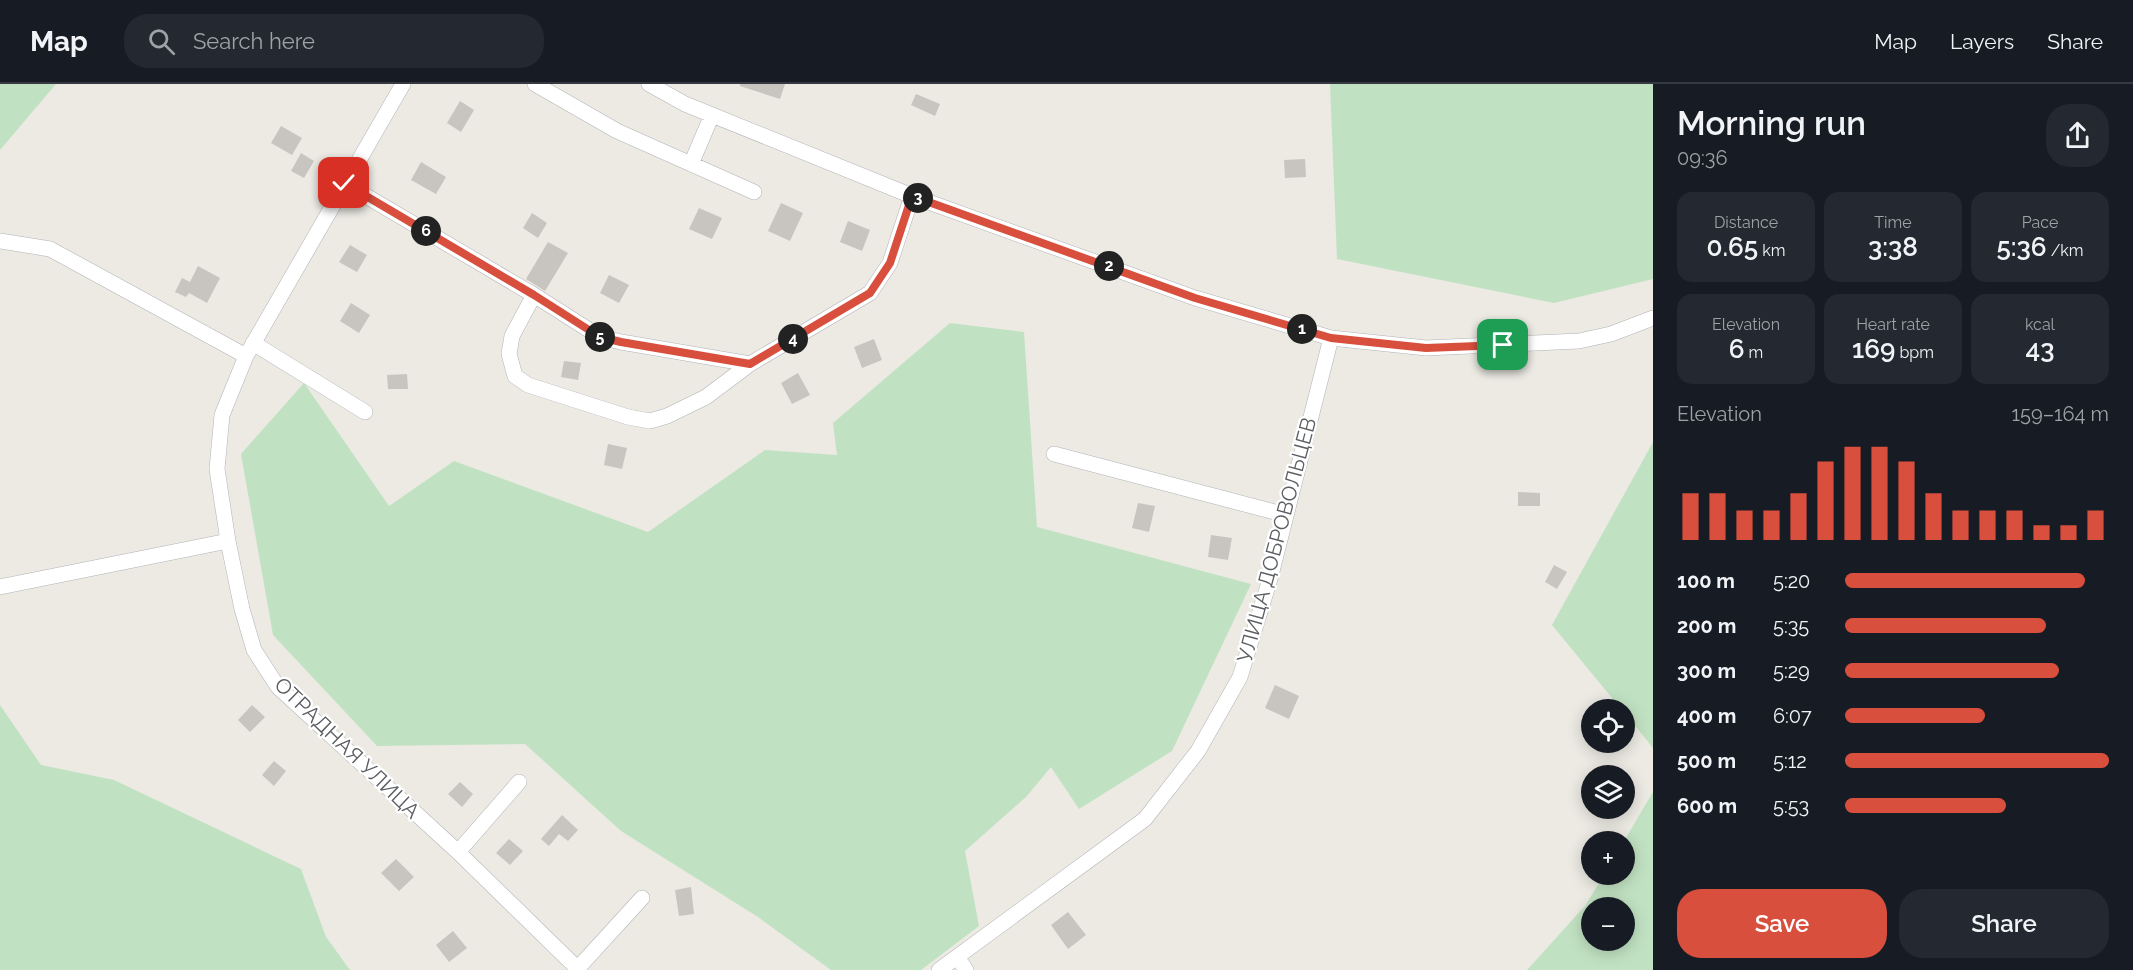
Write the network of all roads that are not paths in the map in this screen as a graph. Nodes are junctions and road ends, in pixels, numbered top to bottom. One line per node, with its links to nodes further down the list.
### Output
1 (403, 84): 6 (street, ОТРАДНАЯ УЛИЦА)
2 (535, 84): 5 (street)
3 (649, 84): 4 (street)
4 (712, 115): 5 (street); 8 (street)
5 (691, 164): 7 (street)
6 (344, 183): 10 (street); 13 (street, ОТРАДНАЯ УЛИЦА)
7 (754, 192)
8 (912, 196): 12 (street); 14 (street)
9 (0, 241): 13 (street)
10 (534, 295): 14 (street); 14 (street)
11 (1653, 318): 12 (street)
12 (1331, 338): 17 (street, УЛИЦА ДОБРОВОЛЬЦЕВ)
13 (249, 350): 15 (street); 18 (street, ОТРАДНАЯ УЛИЦА)
14 (750, 364)
15 (365, 412)
16 (1054, 454): 17 (street)
17 (1286, 515): 23 (street, УЛИЦА ДОБРОВОЛЬЦЕВ)
18 (228, 541): 19 (street); 21 (street, ОТРАДНАЯ УЛИЦА)
19 (0, 587)
20 (519, 782): 21 (street)
21 (458, 852): 24 (street, ОТРАДНАЯ УЛИЦА)
22 (642, 898): 24 (street)
23 (961, 964): 25 (street, УЛИЦА ДОБРОВОЛЬЦЕВ)
24 (578, 969)
25 (939, 970)

